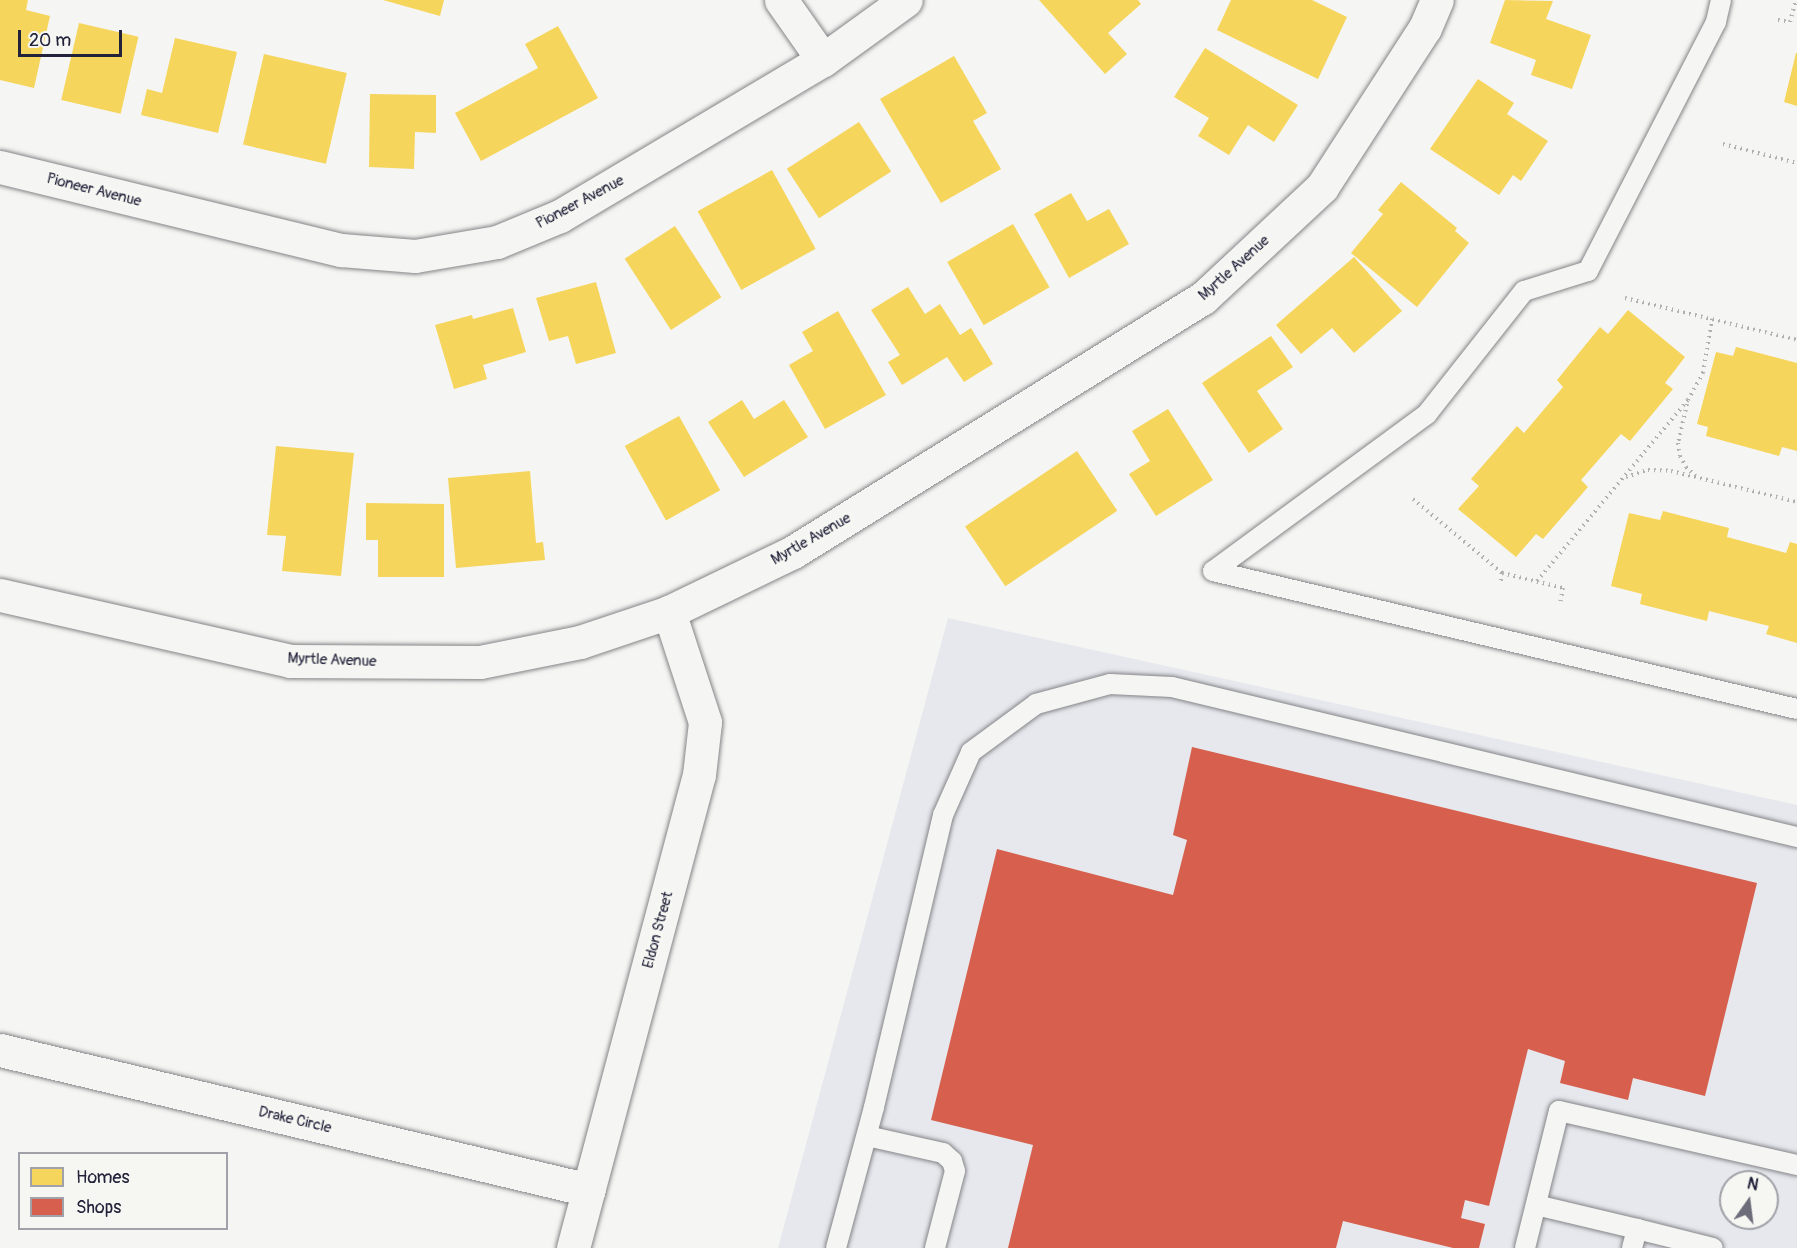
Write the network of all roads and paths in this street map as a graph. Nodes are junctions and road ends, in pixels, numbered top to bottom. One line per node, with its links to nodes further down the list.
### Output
1 (781, 0): 7 (street)
2 (906, 0): 7 (street, Pioneer Avenue)
3 (1437, 0): 24 (street, Myrtle Avenue)
4 (1721, 0): 25 (lane)
5 (1796, 0): 6 (path)
6 (1778, 20)
7 (823, 60): 10 (street, Pioneer Avenue)
8 (1723, 144): 9 (path)
9 (1797, 163)
10 (0, 167)
11 (1625, 298): 12 (path)
12 (1712, 319): 13 (path); 14 (path)
13 (1797, 340)
14 (1688, 400): 15 (path); 16 (path)
15 (1625, 477): 16 (path); 20 (path)
16 (1696, 477): 18 (path)
17 (1413, 499): 19 (path)
18 (1797, 502)
19 (1502, 573): 20 (path); 21 (path)
20 (1538, 581): 23 (path)
21 (1500, 585)
22 (0, 595): 24 (street, Myrtle Avenue)
23 (1560, 604)
24 (669, 612): 30 (street, Eldon Street)
25 (1797, 709)
26 (1797, 837): 28 (lane)
27 (0, 1050): 30 (street, Drake Circle)
28 (867, 1136): 34 (lane); 35 (lane)
29 (1797, 1166): 31 (lane)
30 (589, 1190): 33 (street, Eldon Street)
31 (1536, 1205): 32 (lane); 36 (lane)
32 (1635, 1239): 37 (lane)
33 (573, 1248)
34 (836, 1248)
35 (935, 1248)
36 (1525, 1248)
37 (1713, 1248)

